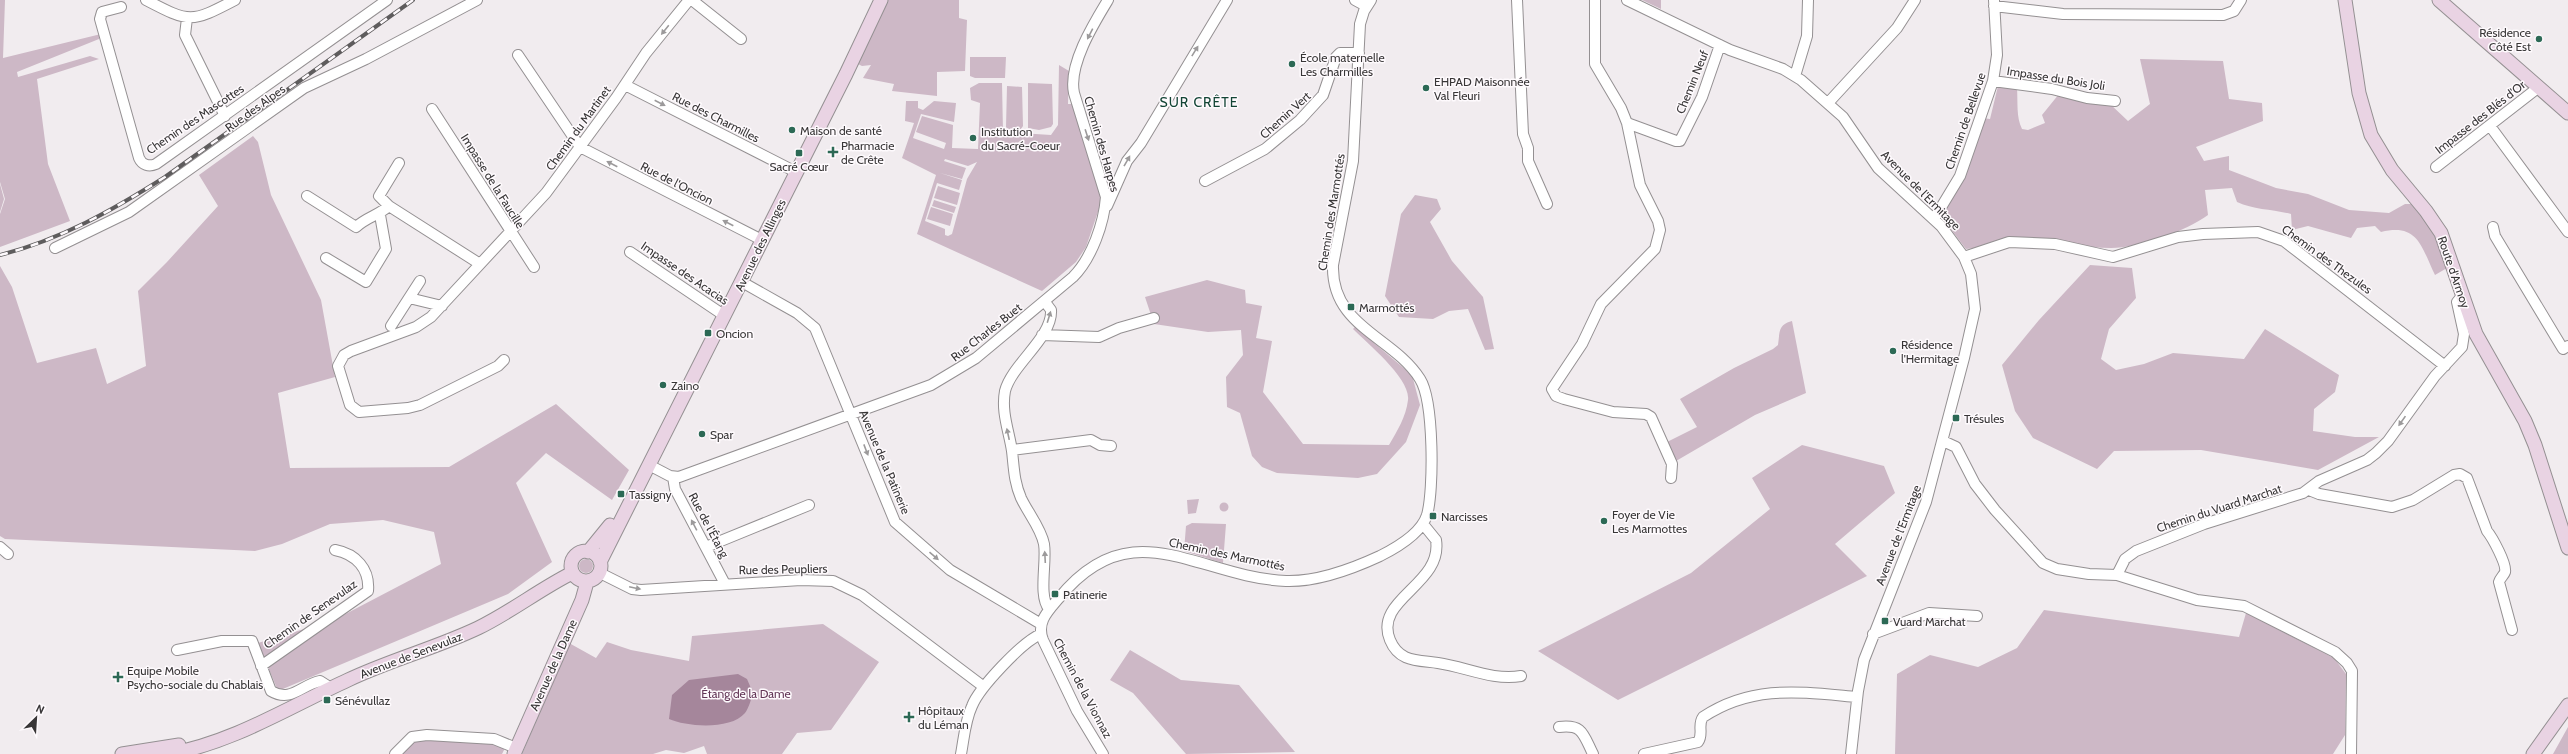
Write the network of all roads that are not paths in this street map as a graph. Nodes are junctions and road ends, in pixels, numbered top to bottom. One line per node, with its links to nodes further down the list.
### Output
1 (146, 0): 21 (street)
2 (236, 0): 21 (street)
3 (387, 0): 34 (street, Chemin des Mascottes)
4 (477, 0): 52 (street, Rue des Alpes)
5 (691, 0): 22 (street); 28 (street, Chemin du Martinet, one-way to 28)
6 (881, 0): 40 (main road, Avenue des Allinges)
7 (1108, 0): 45 (street, Chemin des Harpes, one-way to 45)
8 (1227, 0): 45 (street, one-way to 8)
9 (1355, 0): 18 (street)
10 (1517, 0): 43 (street)
11 (1595, 0): 35 (street)
12 (1627, 0): 23 (street, Avenue de l'Ermitage)
13 (1808, 0): 26 (street)
14 (1915, 0): 31 (street)
15 (2241, 0): 19 (street)
16 (2345, 0): 60 (main road, Route d'Armoy)
17 (2439, 0): 29 (main road)
18 (1369, 3): 24 (street, Chemin des Marmottés)
19 (1994, 3): 27 (street, Chemin de Bellevue)
20 (121, 7): 34 (street, Chemin des Mascottes)
21 (187, 18): 34 (street)
22 (741, 39)
23 (1720, 46): 26 (street, Avenue de l'Ermitage); 35 (street, Chemin Neuf)
24 (1359, 53): 41 (street, Chemin Vert); 81 (street, Chemin des Marmottés)
25 (518, 55): 37 (street)
26 (1795, 76): 31 (street, Avenue de l'Ermitage)
27 (1993, 81): 30 (street, Impasse du Bois Joli); 47 (street, Chemin de Bellevue)
28 (625, 85): 37 (street, Chemin du Martinet); 40 (street, Rue des Charmilles, one-way to 40)
29 (2539, 87): 33 (main road); 36 (street, Impasse des Blés d'Or)
30 (2115, 101)
31 (1828, 103): 47 (street, Avenue de l'Ermitage)
32 (432, 109): 49 (street, Impasse de la Faucille)
33 (2568, 113)
34 (225, 116)
35 (1627, 124): 77 (street)
36 (2490, 126): 39 (street, Impasse des Blés d'Or); 50 (street)
37 (580, 147): 49 (street, Chemin du Martinet); 51 (street, Rue de l'Oncion, one-way to 37)
38 (399, 163): 44 (street)
39 (2436, 167)
40 (796, 172): 51 (main road, Avenue des Allinges)
41 (1205, 181)
42 (307, 196): 46 (street)
43 (1547, 204)
44 (389, 206): 46 (street); 56 (street)
45 (1105, 209): 62 (street, Chemin des Harpes)
46 (380, 215): 55 (street)
47 (1934, 219): 54 (street, Avenue de l'Ermitage)
48 (2494, 228): 68 (street)
49 (510, 232): 56 (street, Chemin du Martinet); 57 (street, Impasse de la Faucille)
50 (2568, 232)
51 (762, 240): 59 (main road, Avenue des Allinges)
52 (55, 248)
53 (630, 252): 64 (street, Impasse des Acacias)
54 (1964, 257): 70 (street, Chemin des Thezules); 72 (street, Avenue de l'Ermitage)
55 (326, 258)
56 (480, 264): 63 (street, Chemin du Martinet)
57 (534, 267)
58 (420, 281): 61 (street)
59 (742, 282): 64 (main road, Avenue des Allinges); 71 (street, Avenue de la Patinerie)
60 (2462, 296): 70 (street, Chemin du Vuard Marchat); 84 (main road, Route d'Armoy)
61 (409, 298): 63 (street); 66 (street)
62 (1045, 302): 67 (street, one-way to 62); 71 (street, Rue Charles Buet)
63 (442, 306): 69 (street, Chemin du Martinet)
64 (725, 316): 75 (main road, Avenue des Allinges)
65 (1154, 318): 67 (street)
66 (391, 326)
67 (1042, 335): 74 (street, one-way to 67)
68 (2566, 347)
69 (504, 360)
70 (2445, 366): 79 (street, Chemin du Vuard Marchat, one-way to 79)
71 (851, 414): 76 (street, Rue Charles Buet); 95 (street, Avenue de la Patinerie, one-way to 95)
72 (1943, 441): 90 (street); 97 (street, Avenue de l'Ermitage)
73 (1112, 446): 74 (street)
74 (1012, 450): 93 (street, one-way to 74)
75 (649, 465): 76 (street); 78 (main road, Avenue des Allinges)
76 (678, 476): 83 (street, Rue de l'Étang, one-way to 76)
77 (1671, 478)
78 (637, 488): 86 (main road, Avenue des Allinges); 88 (main road, Avenue des Allinges)
79 (2309, 490): 90 (street, Chemin du Vuard Marchat); 96 (street)
80 (809, 505): 83 (street)
81 (1423, 524): 93 (street, Chemin des Marmottés); 100 (street)
82 (0, 547): 87 (street)
83 (706, 547): 92 (street, Rue de l'Étang)
84 (2568, 548)
85 (335, 550): 99 (street, Chemin de Senevulaz)
86 (588, 552): 88 (main road); 89 (main road)
87 (8, 554)
88 (600, 567): 91 (main road); 92 (street, Rue des Peupliers, one-way to 92)
89 (572, 573): 91 (main road); 102 (main road, Avenue de Senevulaz)
90 (2117, 575): 116 (street)
91 (587, 582): 107 (main road, Avenue de la Dame)
92 (725, 584): 101 (street, Rue des Peupliers)
93 (1049, 609): 95 (street)
94 (1977, 616): 97 (street)
95 (1041, 629): 101 (street); 112 (street, Chemin de la Vionnaz)
96 (2512, 630)
97 (1873, 634): 103 (street, Avenue de l'Ermitage)
98 (177, 650): 99 (street, Chemin de Senevulaz)
99 (260, 666): 102 (street, Chemin de Senevulaz)
100 (1521, 676)
101 (984, 686): 111 (street)
102 (331, 688): 106 (main road, Avenue de Senevulaz)
103 (1857, 697): 114 (street); 115 (street, Avenue de l'Ermitage)
104 (2568, 705): 117 (main road)
105 (1559, 727): 113 (street)
106 (245, 729): 108 (main road, Avenue de Senevulaz); 109 (main road, Avenue de Senevulaz)
107 (514, 752): 110 (street)
108 (122, 754)
109 (169, 754)
110 (394, 754)
111 (961, 754)
112 (1103, 754)
113 (1593, 754)
114 (1644, 754)
115 (1851, 754)
116 (2351, 754)
117 (2533, 754)

